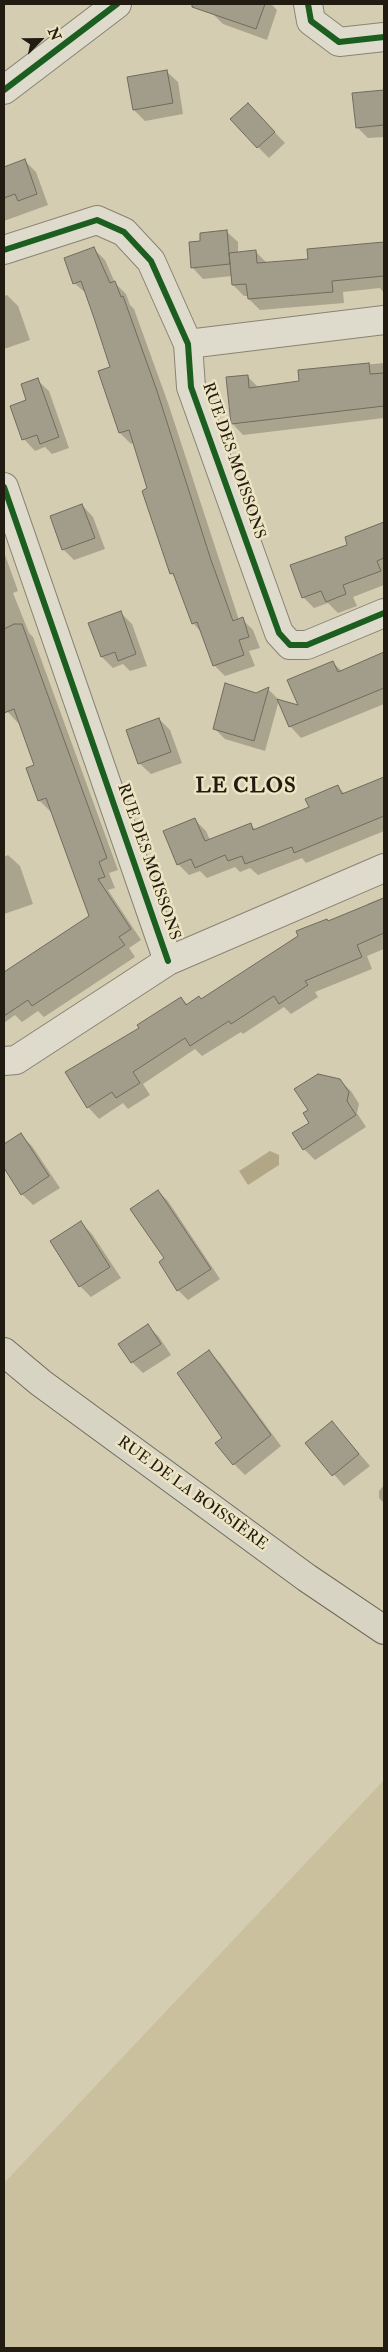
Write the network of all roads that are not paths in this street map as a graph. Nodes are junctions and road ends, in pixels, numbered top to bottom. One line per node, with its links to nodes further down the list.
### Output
1 (116, 4): 4 (street)
2 (308, 4): 3 (street)
3 (384, 37)
4 (4, 90)
5 (4, 250): 7 (street, RUE DES MOISSONS)
6 (384, 320): 7 (street)
7 (188, 344): 9 (street, RUE DES MOISSONS)
8 (4, 490): 11 (street, RUE DES MOISSONS)
9 (384, 613)
10 (384, 868): 11 (street)
11 (168, 962): 12 (street)
12 (4, 1061)
13 (4, 1352): 14 (main road, RUE DE LA BOISSIÈRE)
14 (384, 1630)

